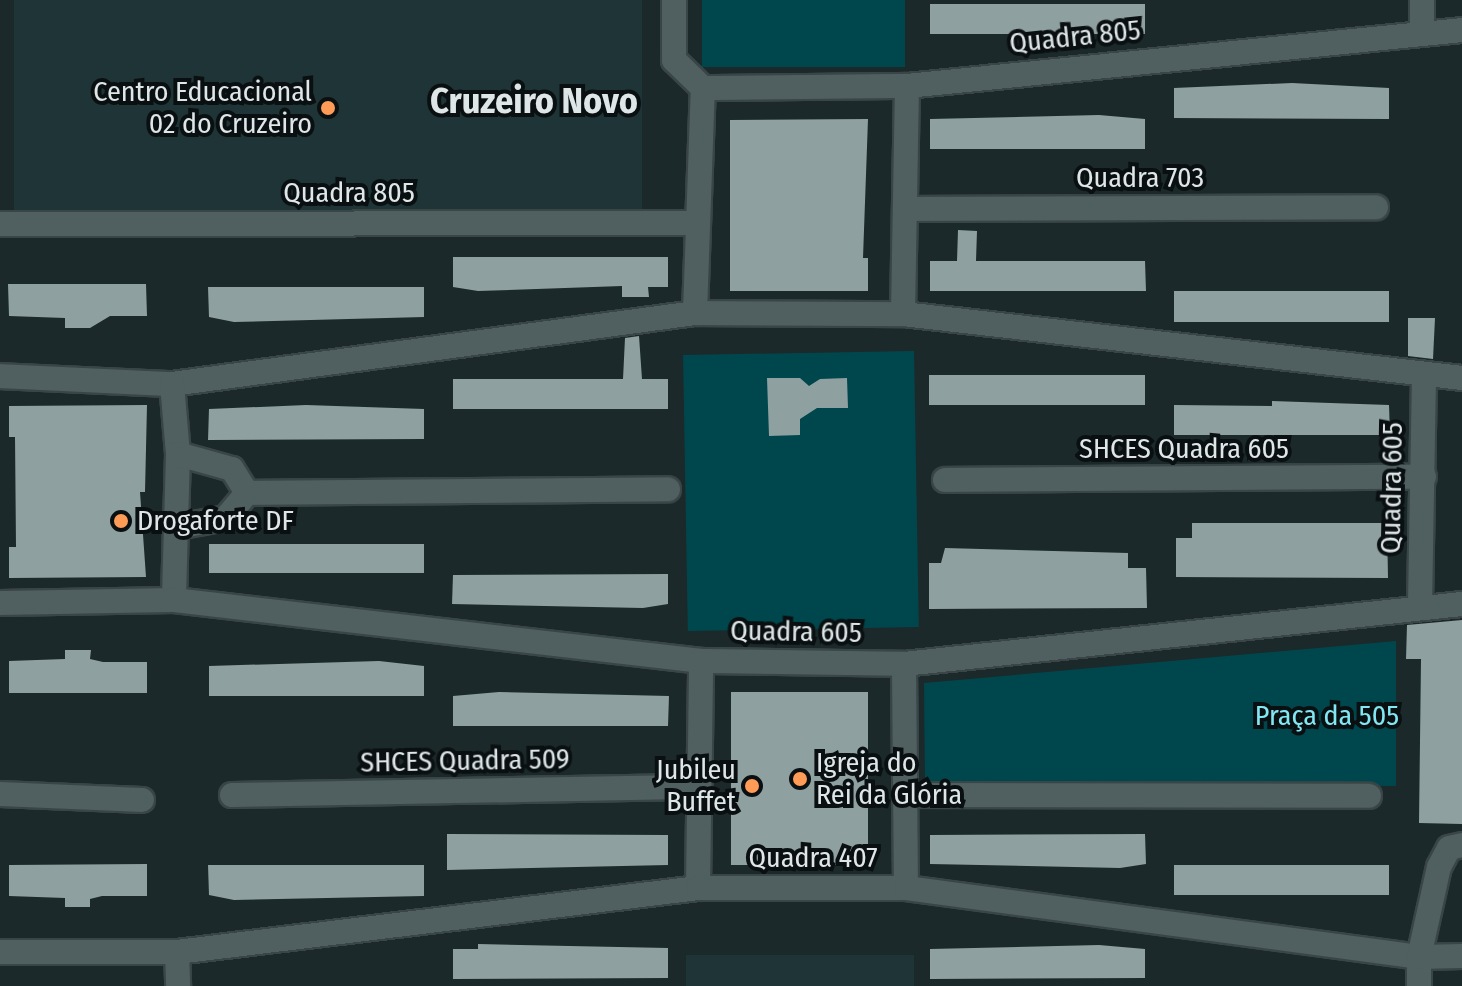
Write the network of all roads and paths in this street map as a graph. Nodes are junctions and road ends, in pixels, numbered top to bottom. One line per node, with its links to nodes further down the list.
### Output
1 (674, 0): 6 (street)
2 (1422, 0): 3 (street)
3 (1422, 30): 4 (street); 5 (street, Quadra 805)
4 (1462, 30)
5 (907, 86): 6 (street, Quadra 805); 8 (street)
6 (703, 88): 9 (street)
7 (1376, 207): 8 (street, Quadra 703)
8 (905, 209): 12 (street)
9 (698, 223): 10 (street, Quadra 805); 11 (street)
10 (0, 224)
11 (695, 313): 12 (street); 16 (street)
12 (903, 314): 14 (street)
13 (0, 376): 16 (street)
14 (1424, 377): 15 (street); 18 (street, Quadra 605)
15 (1462, 378)
16 (172, 384): 17 (street)
17 (178, 454): 21 (street); 22 (street)
18 (1424, 477): 19 (street, SHCES Quadra 605); 26 (street, Quadra 605)
19 (945, 480)
20 (668, 489): 21 (street)
21 (247, 493): 22 (street)
22 (177, 527): 23 (street)
23 (174, 600): 24 (street, Quadra 605); 27 (street, Quadra 605)
24 (0, 603)
25 (1462, 604): 26 (street)
26 (1420, 605): 28 (street, Quadra 605)
27 (701, 661): 28 (street, Quadra 605); 29 (street)
28 (904, 664): 32 (street)
29 (698, 787): 31 (street, SHCES Quadra 509); 36 (street)
30 (0, 794): 34 (street)
31 (232, 795)
32 (908, 795): 33 (street); 37 (street)
33 (1369, 796)
34 (142, 800)
35 (1462, 845): 41 (street)
36 (698, 888): 37 (street, Quadra 407); 39 (street, Quadra 407)
37 (906, 888): 41 (street, Quadra 407)
38 (0, 952): 39 (street, Quadra 407)
39 (177, 952): 42 (street)
40 (1462, 956): 41 (street, Quadra 407)
41 (1419, 957): 43 (street)
42 (178, 986)
43 (1419, 986)

